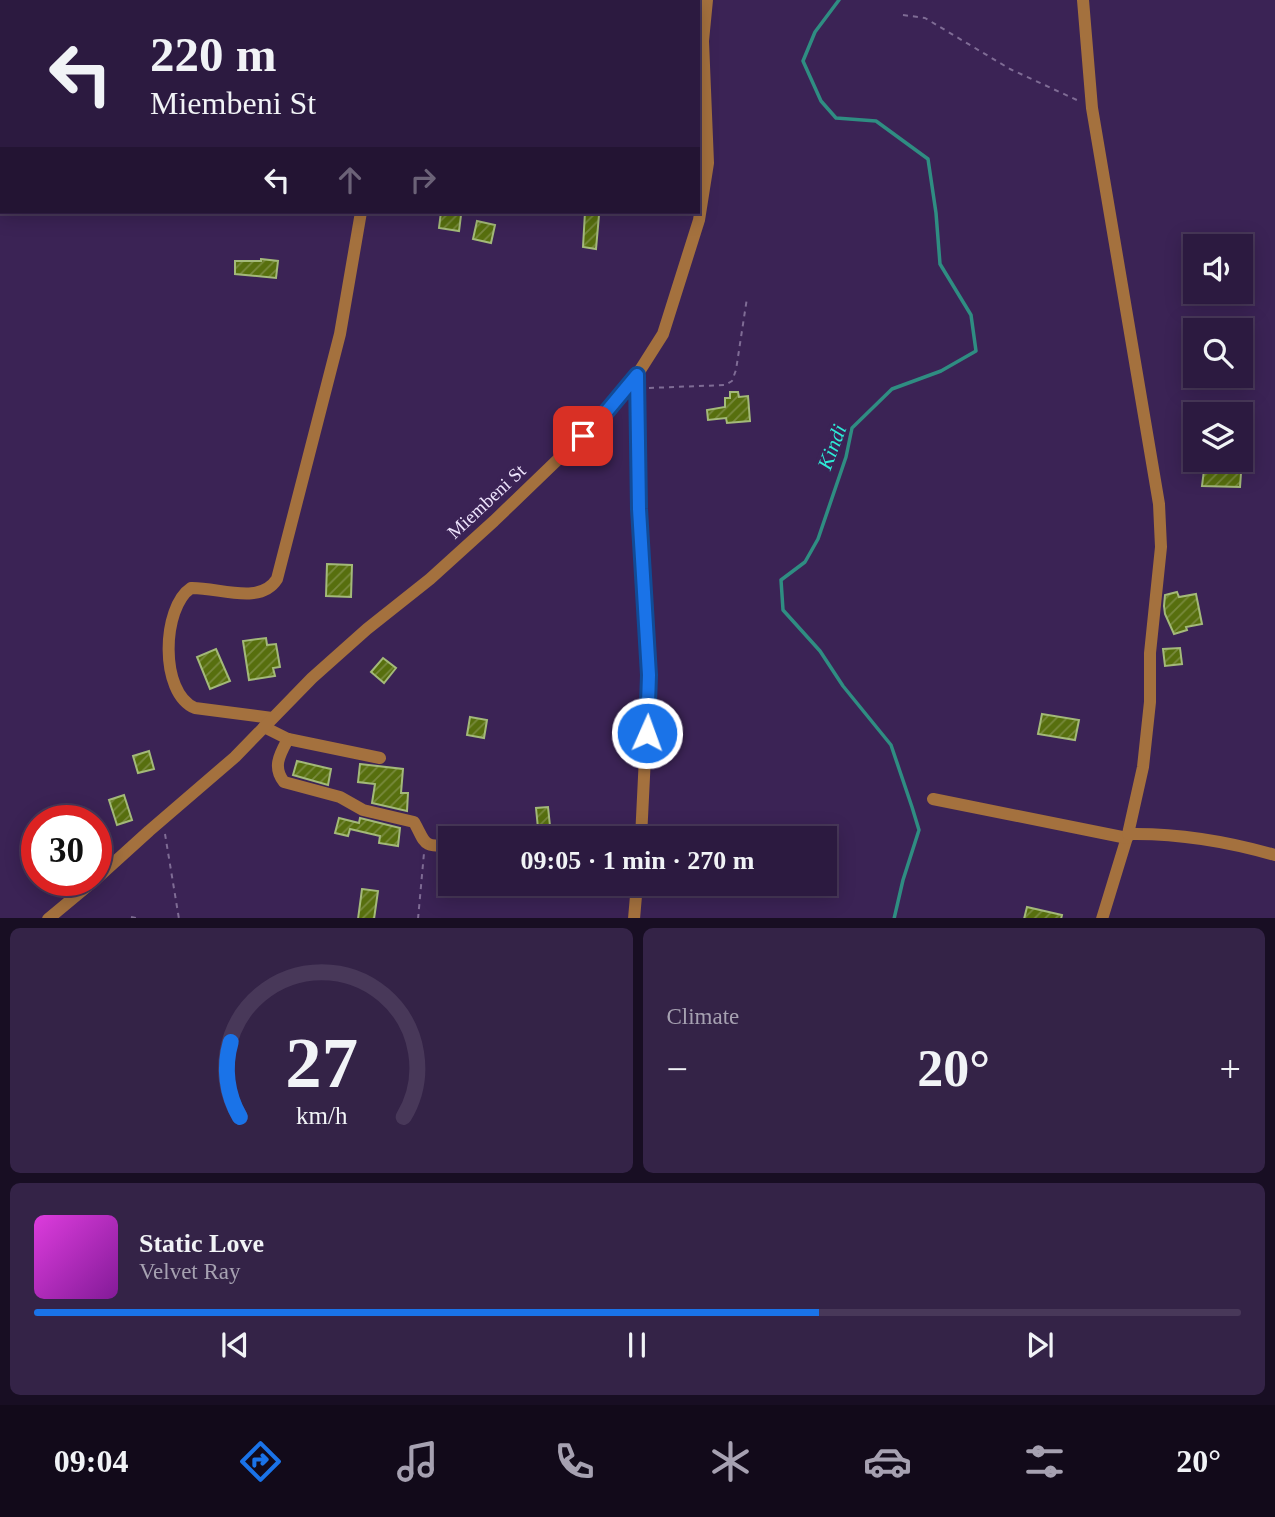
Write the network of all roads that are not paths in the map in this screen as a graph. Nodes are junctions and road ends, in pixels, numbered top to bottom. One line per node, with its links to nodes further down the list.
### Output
1 (707, 0): 3 (street, Miembeni St)
2 (1083, 0): 14 (street)
3 (700, 42): 4 (street, Miembeni St)
4 (703, 164): 5 (street, Miembeni St)
5 (700, 206)
6 (361, 214): 9 (street)
7 (699, 214): 8 (street, Miembeni St)
8 (637, 375): 9 (street, Miembeni St); 13 (street)
9 (268, 722): 10 (street); 17 (street, Miembeni St)
10 (288, 739): 11 (street); 15 (street)
11 (380, 758)
12 (933, 799): 14 (street)
13 (641, 826)
14 (1128, 836): 16 (street); 22 (street)
15 (438, 845)
16 (1275, 855)
17 (112, 865)
18 (76, 896): 20 (street, Miembeni St)
19 (636, 896): 21 (street)
20 (49, 918)
21 (634, 918)
22 (1102, 918)

